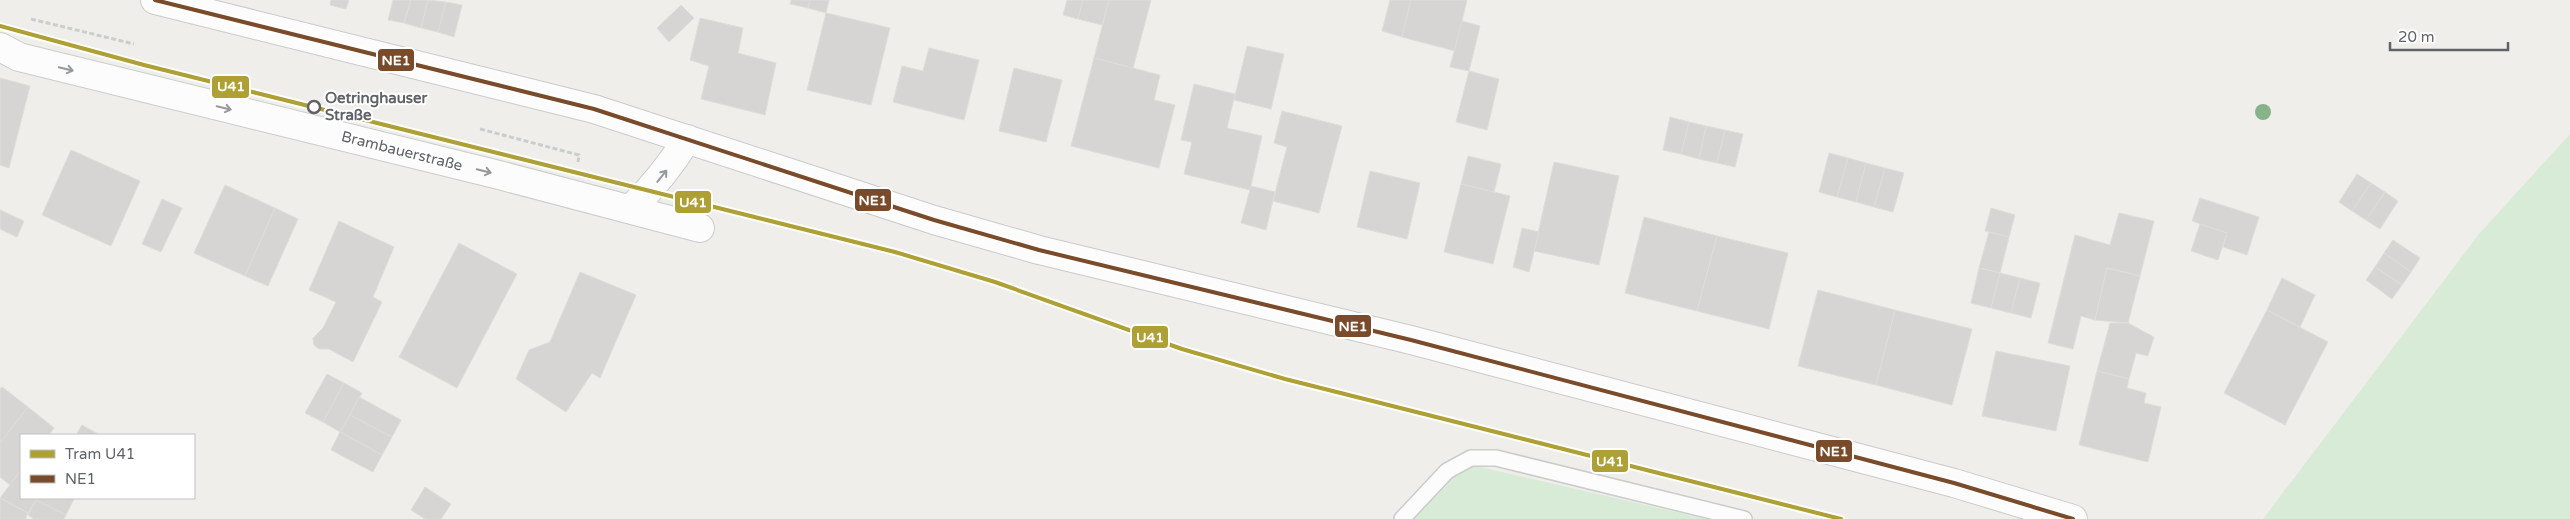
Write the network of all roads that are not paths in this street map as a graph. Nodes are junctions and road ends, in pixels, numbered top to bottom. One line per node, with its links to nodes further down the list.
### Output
1 (155, 0): 3 (main road)
2 (0, 47): 4 (main road, Brambauerstraße, one-way to 4)
3 (688, 139): 4 (main road, one-way to 3); 8 (main road)
4 (631, 209): 5 (main road, Brambauerstraße)
5 (700, 228)
6 (1402, 519): 7 (lane)
7 (1744, 519)
8 (2073, 519)

